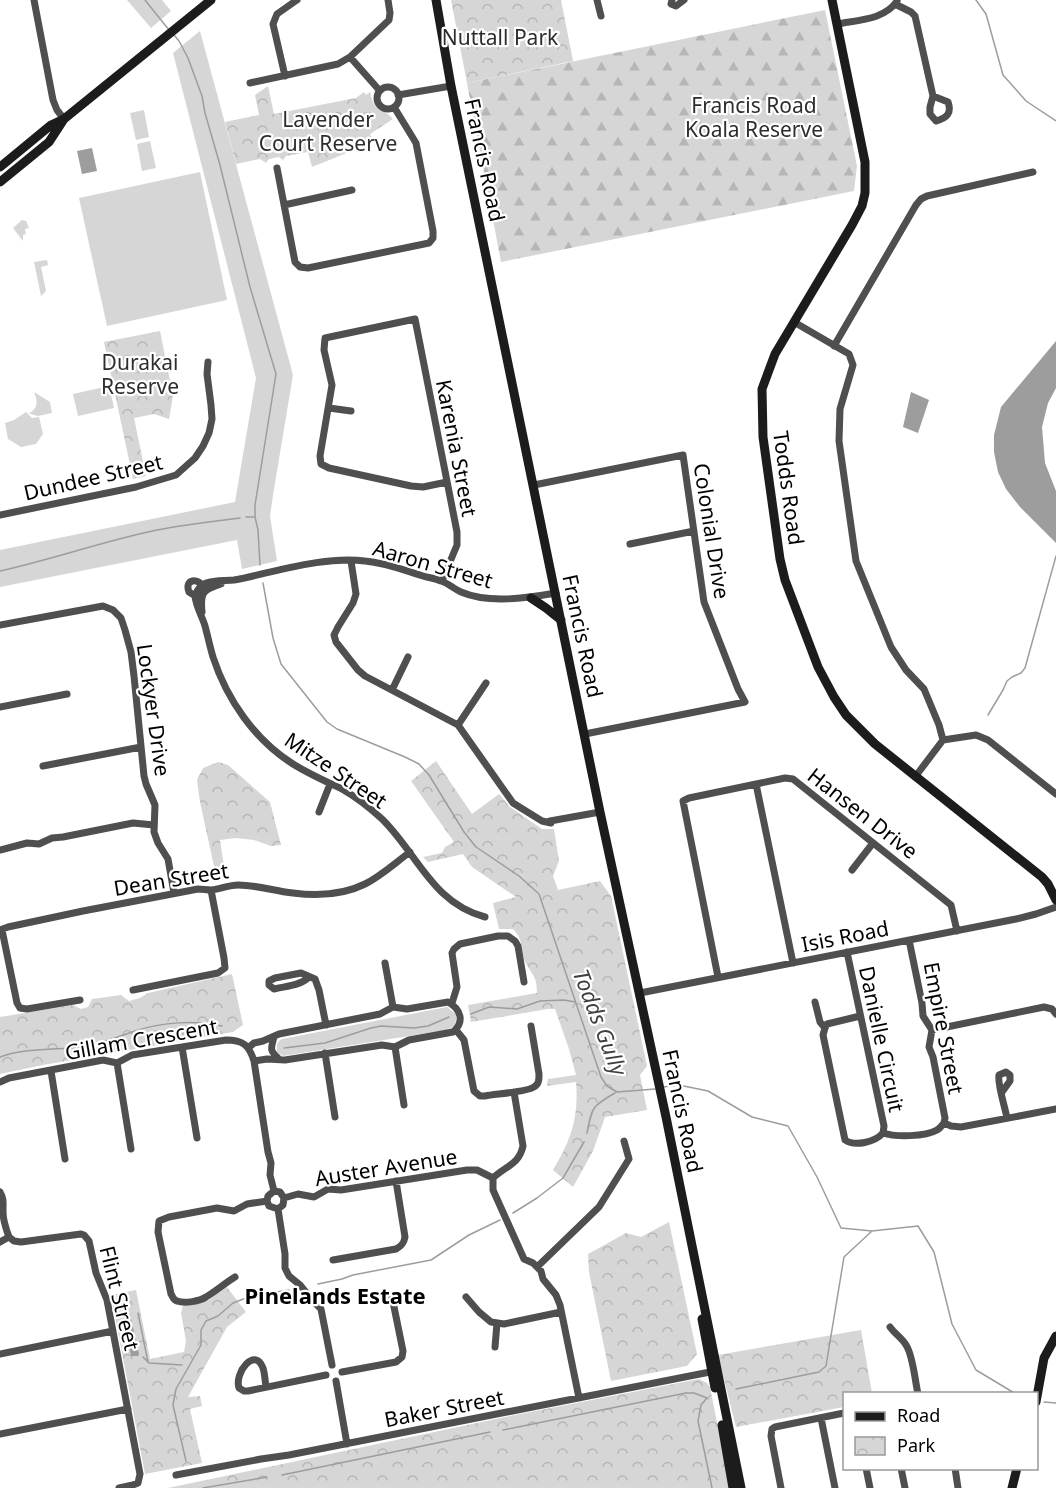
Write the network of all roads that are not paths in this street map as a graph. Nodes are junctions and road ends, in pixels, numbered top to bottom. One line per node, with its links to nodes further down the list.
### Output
1 (34, 0): 21 (street)
2 (211, 0): 21 (main road)
3 (297, 0): 14 (street)
4 (388, 0): 13 (street)
5 (436, 0): 16 (main road, Francis Road)
6 (597, 0): 11 (street)
7 (672, 0): 8 (street)
8 (684, 0)
9 (832, 0): 12 (main road, Todds Road)
10 (896, 2): 12 (street); 19 (street)
11 (601, 16)
12 (837, 24): 28 (main road, Todds Road)
13 (350, 57): 14 (street); 17 (street)
14 (285, 76): 15 (street)
15 (250, 83)
16 (452, 86): 18 (street); 34 (main road, Francis Road)
17 (380, 91): 18 (street); 20 (street)
18 (398, 95): 20 (street)
19 (933, 96)
20 (394, 107): 27 (street)
21 (64, 119): 22 (main road); 25 (main road)
22 (0, 167)
23 (277, 168): 27 (street)
24 (1033, 172): 29 (street)
25 (0, 182)
26 (352, 190): 27 (street)
27 (284, 205)
28 (794, 322): 29 (street); 55 (main road, Todds Road)
29 (834, 346): 52 (street)
30 (208, 362): 35 (street, Dundee Street)
31 (329, 408): 32 (street); 33 (street); 33 (street, Karenia Street)
32 (351, 411)
33 (447, 482): 39 (street, Karenia Street)
34 (534, 485): 36 (street, Colonial Drive); 41 (main road, Francis Road)
35 (0, 515)
36 (694, 531): 37 (street); 51 (street, Colonial Drive)
37 (630, 544)
38 (351, 561): 39 (street, Aaron Street); 40 (street, Aaron Street); 47 (street)
39 (442, 581): 42 (street, Aaron Street)
40 (201, 592): 56 (street, Mitze Street)
41 (556, 593): 42 (street, Aaron Street); 43 (main road, Francis Road)
42 (531, 598): 43 (main road)
43 (561, 620): 51 (main road, Francis Road)
44 (0, 625): 53 (street, Lockyer Drive)
45 (408, 657): 47 (street)
46 (486, 682): 50 (street)
47 (392, 690): 50 (street)
48 (67, 693): 49 (street)
49 (0, 707)
50 (458, 725): 60 (street)
51 (585, 734): 60 (main road, Francis Road)
52 (943, 740): 55 (street); 58 (street)
53 (141, 747): 54 (street); 61 (street, Lockyer Drive)
54 (43, 766)
55 (915, 777): 68 (main road, Todds Road)
56 (330, 784): 59 (street); 64 (street, Mitze Street)
57 (756, 784): 62 (street, Hansen Drive); 76 (street); 78 (street, Hansen Drive)
58 (1056, 794)
59 (319, 812)
60 (600, 812): 81 (main road, Francis Road)
61 (154, 825): 63 (street); 67 (street, Lockyer Drive)
62 (873, 843): 65 (street); 72 (street, Hansen Drive)
63 (0, 850)
64 (410, 852): 66 (street, Dean Street); 70 (street, Mitze Street)
65 (852, 870)
66 (211, 890): 67 (street, Dean Street); 80 (street)
67 (174, 893): 71 (street, Dean Street)
68 (1056, 900)
69 (1056, 907): 72 (street, Isis Road)
70 (485, 917)
71 (1, 930): 82 (street)
72 (957, 931): 73 (street, Isis Road)
73 (909, 940): 74 (street, Isis Road); 92 (street, Empire Street)
74 (847, 952): 76 (street, Isis Road); 87 (street, Danielle Circuit)
75 (385, 963): 85 (street)
76 (793, 963): 78 (street, Isis Road)
77 (309, 977): 77 (street); 88 (street)
78 (718, 978): 81 (street, Isis Road)
79 (524, 982): 84 (street)
80 (133, 990)
81 (640, 993): 140 (main road, Francis Road)
82 (80, 1000)
83 (815, 1002): 90 (street)
84 (452, 1003): 85 (street); 91 (street)
85 (393, 1007): 88 (street)
86 (1056, 1014): 92 (street)
87 (860, 1016): 90 (street); 113 (street, Danielle Circuit)
88 (326, 1024): 93 (street)
89 (531, 1026): 106 (street)
90 (825, 1028): 113 (street)
91 (456, 1030): 96 (street); 106 (street)
92 (932, 1030): 112 (street, Empire Street)
93 (274, 1037): 94 (street); 98 (street)
94 (263, 1041): 97 (street); 98 (street)
95 (182, 1047): 97 (street, Gillam Crescent); 103 (street, Gillam Crescent); 114 (street)
96 (395, 1047): 99 (street); 108 (street)
97 (248, 1048): 102 (street, Gillam Crescent)
98 (272, 1049): 100 (street); 101 (street)
99 (325, 1053): 101 (street); 110 (street)
100 (267, 1059): 101 (street); 102 (street)
101 (279, 1059)
102 (254, 1061): 120 (street, Gillam Crescent)
103 (117, 1063): 104 (street, Gillam Crescent); 116 (street)
104 (51, 1071): 105 (street, Gillam Crescent); 117 (street)
105 (0, 1082)
106 (514, 1092): 118 (street)
107 (1002, 1092): 111 (street)
108 (404, 1105)
109 (1056, 1108): 111 (street)
110 (335, 1117)
111 (1006, 1118): 112 (street)
112 (944, 1123): 113 (street)
113 (883, 1133)
114 (196, 1138)
115 (624, 1141): 128 (street)
116 (131, 1149)
117 (66, 1159)
118 (493, 1178): 119 (street, Auster Avenue); 128 (street)
119 (396, 1181): 122 (street, Auster Avenue); 127 (street)
120 (274, 1191): 122 (street); 123 (street)
121 (0, 1192): 125 (street)
122 (284, 1198): 124 (street)
123 (267, 1200): 124 (street); 129 (street)
124 (278, 1209): 139 (street)
125 (9, 1237): 126 (street); 135 (street, Flint Street)
126 (0, 1242)
127 (333, 1260)
128 (537, 1267): 132 (street)
129 (235, 1277)
130 (392, 1297): 141 (street)
131 (466, 1297): 133 (street)
132 (561, 1312): 133 (street); 147 (street)
133 (497, 1323): 137 (street)
134 (890, 1327): 145 (street)
135 (113, 1331): 138 (street); 148 (street, Flint Street)
136 (1056, 1336): 146 (main road)
137 (495, 1347)
138 (0, 1354)
139 (332, 1365): 141 (street); 142 (street)
140 (715, 1371): 147 (street, Baker Street); 159 (main road, Francis Road); 160 (main road, Francis Road)
141 (342, 1372): 143 (street)
142 (326, 1376): 143 (street); 144 (street)
143 (336, 1382): 152 (street)
144 (266, 1387): 144 (street)
145 (918, 1392)
146 (1038, 1392)
147 (579, 1398): 152 (street, Baker Street)
148 (128, 1409): 151 (street); 158 (street, Flint Street)
149 (843, 1413): 150 (street)
150 (821, 1418): 161 (street); 162 (street)
151 (0, 1434)
152 (348, 1444): 157 (street, Baker Street)
153 (866, 1470): 163 (street)
154 (901, 1470): 164 (street)
155 (955, 1470): 165 (street)
156 (1016, 1470): 166 (main road)
157 (176, 1475)
158 (119, 1488)
159 (734, 1488)
160 (741, 1488)
161 (781, 1488)
162 (835, 1488)
163 (870, 1488)
164 (905, 1488)
165 (956, 1488)
166 (1012, 1488)

